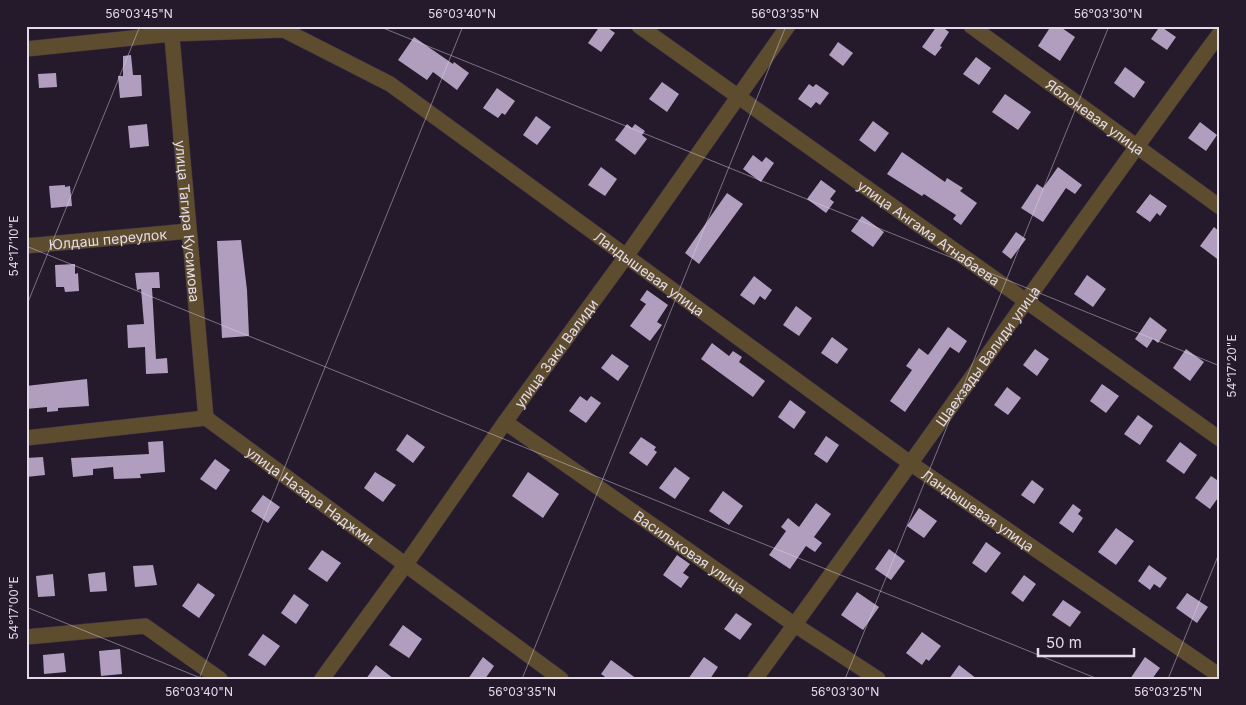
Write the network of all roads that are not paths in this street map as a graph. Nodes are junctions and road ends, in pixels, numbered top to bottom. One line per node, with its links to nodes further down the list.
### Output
1 (639, 26): 7 (street, улица Ангама Атнабаева)
2 (788, 26): 7 (street, улица Заки Валиди)
3 (971, 26): 8 (street, Яблоневая улица)
4 (171, 30): 6 (street, Ландышевая улица); 10 (street, улица Тагира Кусимова); 12 (street, Ландышевая улица)
5 (1220, 33): 8 (street, Шаехзады Валиди улица)
6 (26, 49)
7 (738, 96): 12 (street, улица Заки Валиди); 13 (street, улица Ангама Атнабаева)
8 (1135, 147): 9 (street, Яблоневая улица); 13 (street, Шаехзады Валиди улица)
9 (1220, 207)
10 (189, 231): 11 (street, Юлдаш переулок); 14 (street, улица Тагира Кусимова)
11 (26, 246)
12 (626, 255): 15 (street, улица Заки Валиди); 18 (street, Ландышевая улица)
13 (1027, 301): 17 (street, улица Ангама Атнабаева); 18 (street, Шаехзады Валиди улица)
14 (206, 418): 16 (street); 19 (street, улица Назара Наджми)
15 (505, 422): 19 (street, улица Заки Валиди); 20 (street, Васильковая улица)
16 (26, 438)
17 (1220, 439)
18 (910, 463): 20 (street, Шаехзады Валиди улица); 22 (street, Ландышевая улица)
19 (406, 564): 24 (street, улица Заки Валиди); 25 (street, улица Назара Наджми)
20 (795, 624): 26 (street, Шаехзады Валиди улица); 27 (street, Васильковая улица)
21 (26, 637): 23 (street)
22 (1220, 676)
23 (220, 679)
24 (322, 679)
25 (561, 679)
26 (755, 679)
27 (878, 679)

